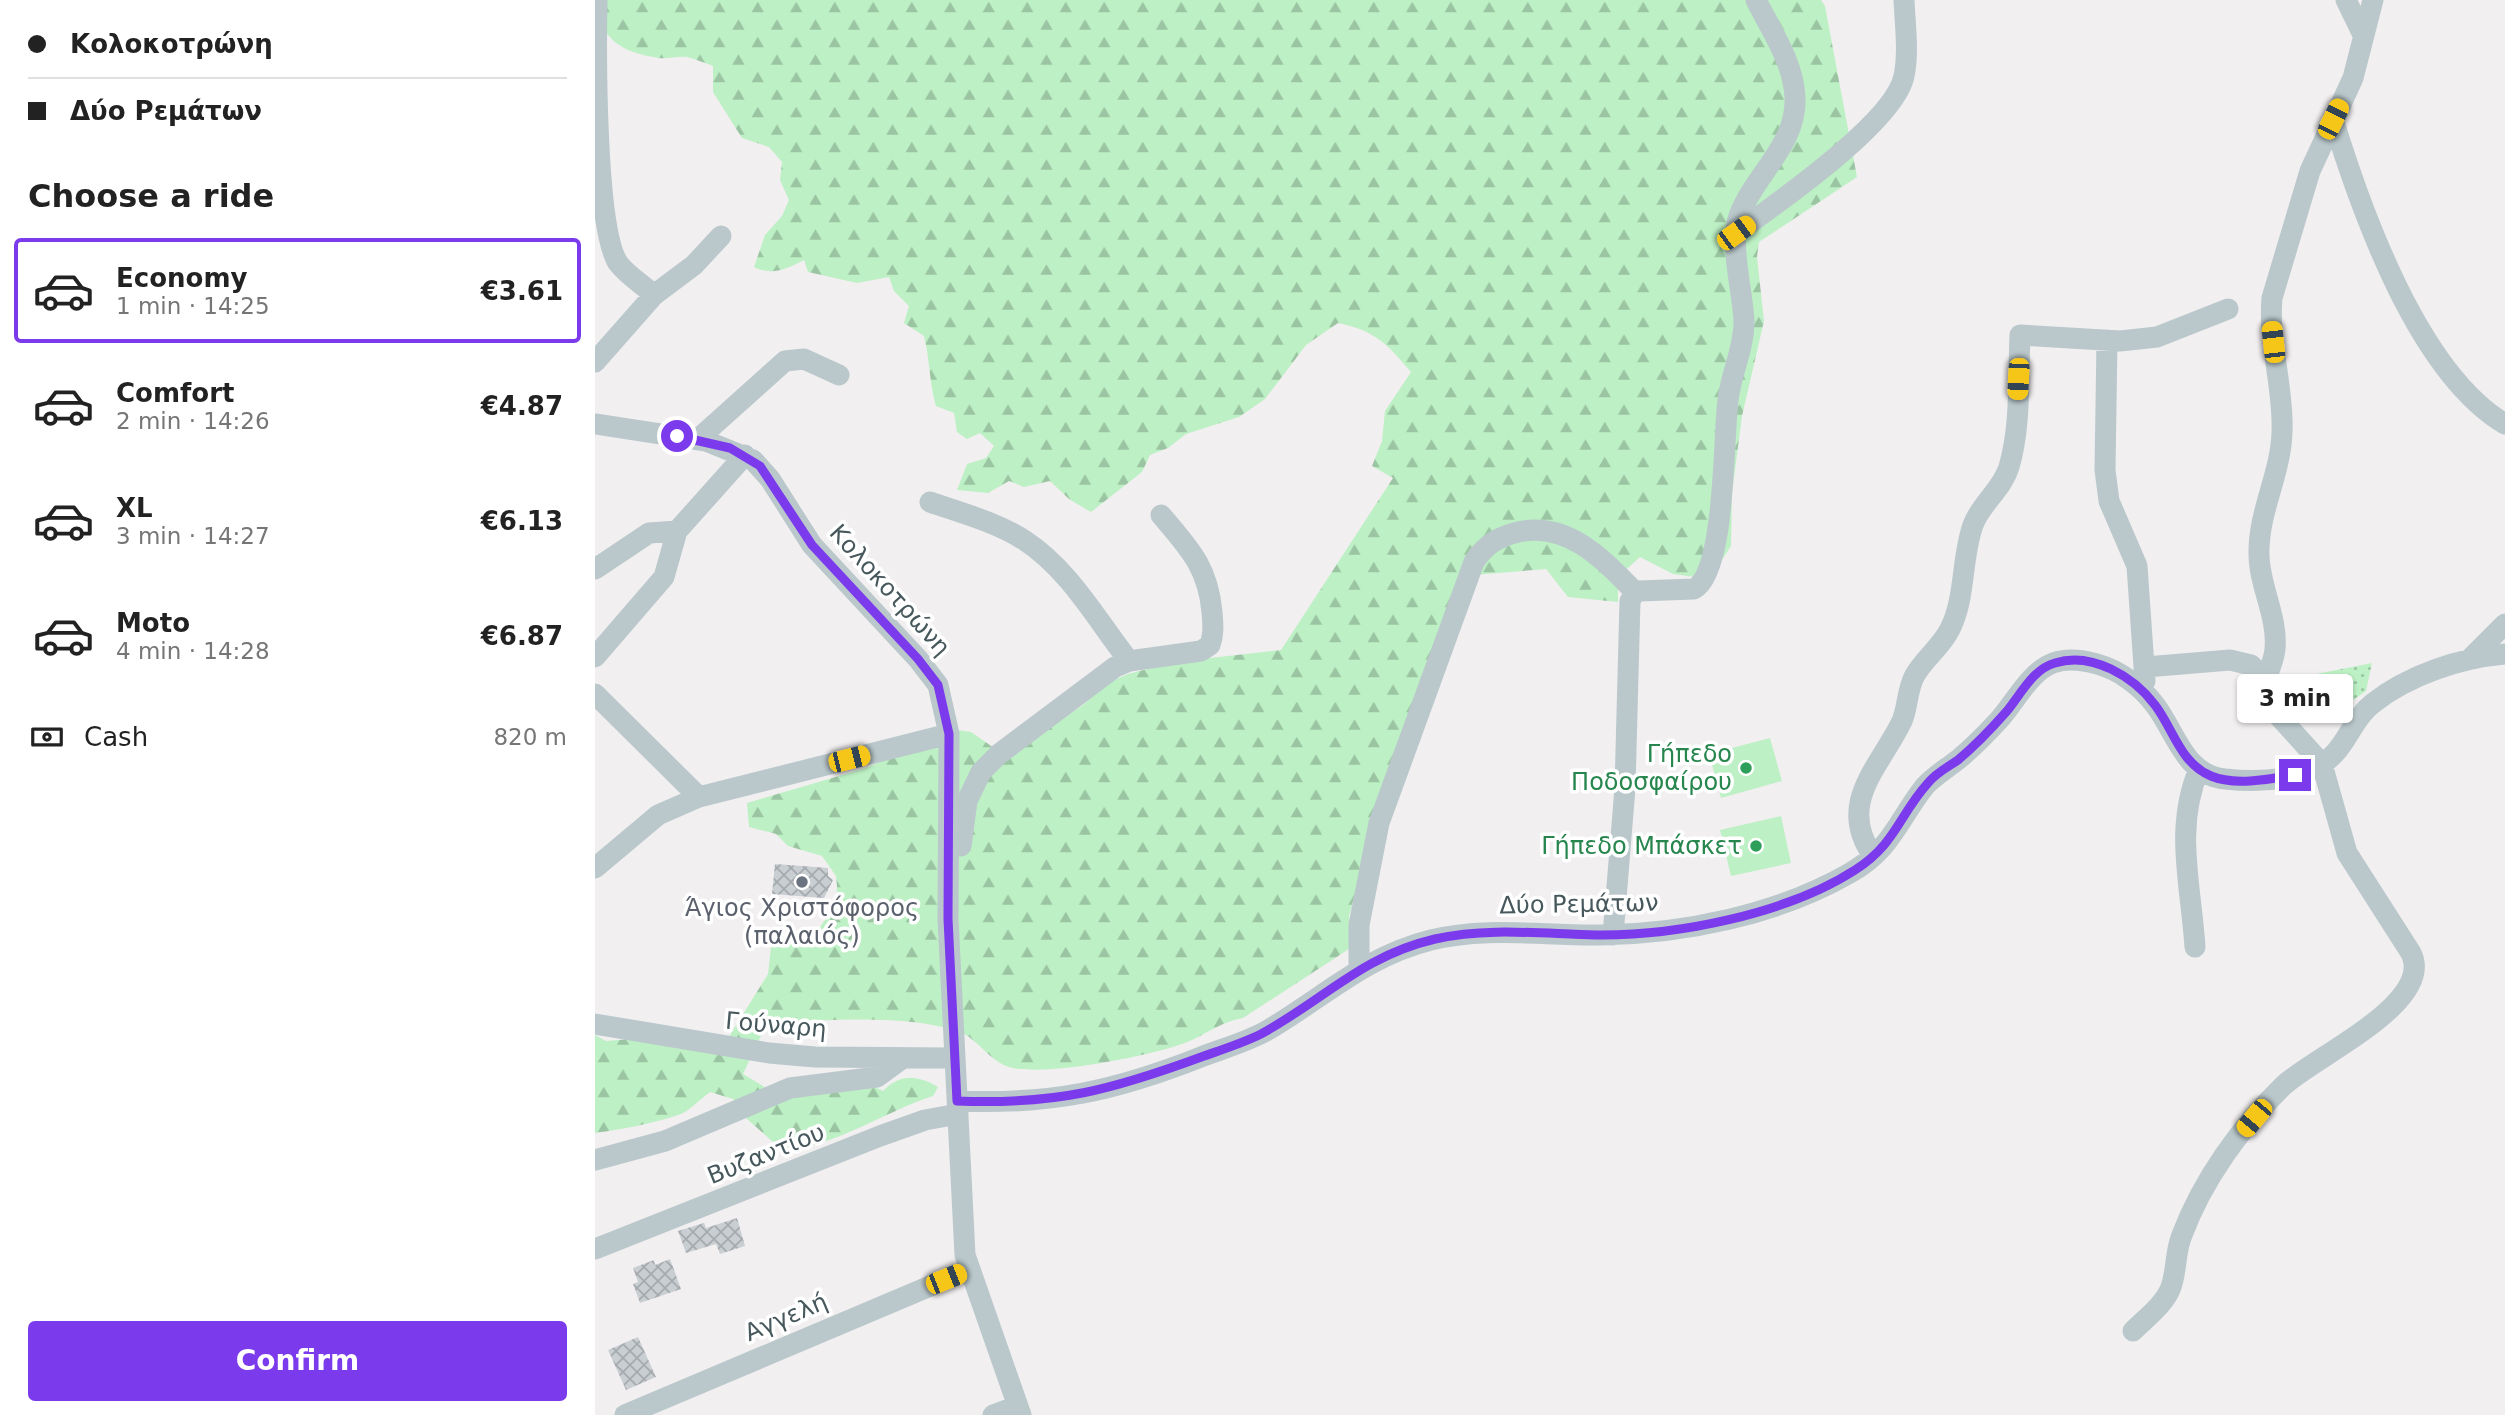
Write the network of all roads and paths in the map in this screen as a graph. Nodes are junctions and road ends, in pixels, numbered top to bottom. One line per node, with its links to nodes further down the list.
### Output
1 (597, 0): 10 (street)
2 (1756, 0): 8 (street)
3 (1904, 0): 8 (street)
4 (2346, 0): 6 (street)
5 (2373, 0): 6 (street)
6 (2363, 35): 7 (street)
7 (2333, 119): 16 (street); 30 (street)
8 (1736, 233): 23 (street)
9 (722, 236): 10 (street)
10 (654, 295): 13 (street)
11 (2228, 309): 12 (street)
12 (2107, 340): 29 (street); 37 (street)
13 (595, 362)
14 (839, 375): 17 (street)
15 (595, 424): 17 (street, Κολοκοτρώνη)
16 (2505, 424)
17 (698, 439): 18 (street, Κολοκοτρώνη)
18 (745, 455): 21 (street); 33 (street, Κολοκοτρώνη)
19 (930, 502): 28 (street)
20 (1161, 515): 28 (street)
21 (677, 531): 22 (street); 26 (street)
22 (595, 569)
23 (1635, 592): 39 (street); 42 (street)
24 (2505, 624): 27 (street)
25 (2505, 654): 27 (street)
26 (595, 657)
27 (2470, 659): 34 (street)
28 (1129, 661): 41 (street)
29 (2146, 667): 30 (street); 31 (street)
30 (2263, 684): 34 (street)
31 (2143, 692): 35 (street, Δύο Ρεμάτων); 37 (street, Δύο Ρεμάτων)
32 (595, 694): 36 (street)
33 (949, 734): 36 (street); 41 (street, Κολοκοτρώνη)
34 (2322, 764): 35 (street); 50 (street)
35 (2199, 769): 40 (street)
36 (699, 797): 38 (street)
37 (1873, 856): 39 (street, Δύο Ρεμάτων)
38 (595, 868)
39 (1613, 934): 42 (street, Δύο Ρεμάτων)
40 (2195, 947)
41 (950, 951): 45 (street, Κολοκοτρώνη)
42 (1359, 969): 46 (street, Δύο Ρεμάτων)
43 (595, 1024): 44 (street, Γούναρη)
44 (903, 1058): 45 (street, Γούναρη); 47 (street)
45 (954, 1058): 46 (street, Κολοκοτρώνη)
46 (958, 1107): 48 (street, Βυζαντίου); 49 (street, Κολοκοτρώνη)
47 (595, 1160)
48 (595, 1249)
49 (968, 1270): 51 (street, Κολοκοτρώνη); 52 (street, Αγγελή)
50 (2133, 1331)
51 (1019, 1410): 53 (street)
52 (625, 1415)
53 (992, 1415)

